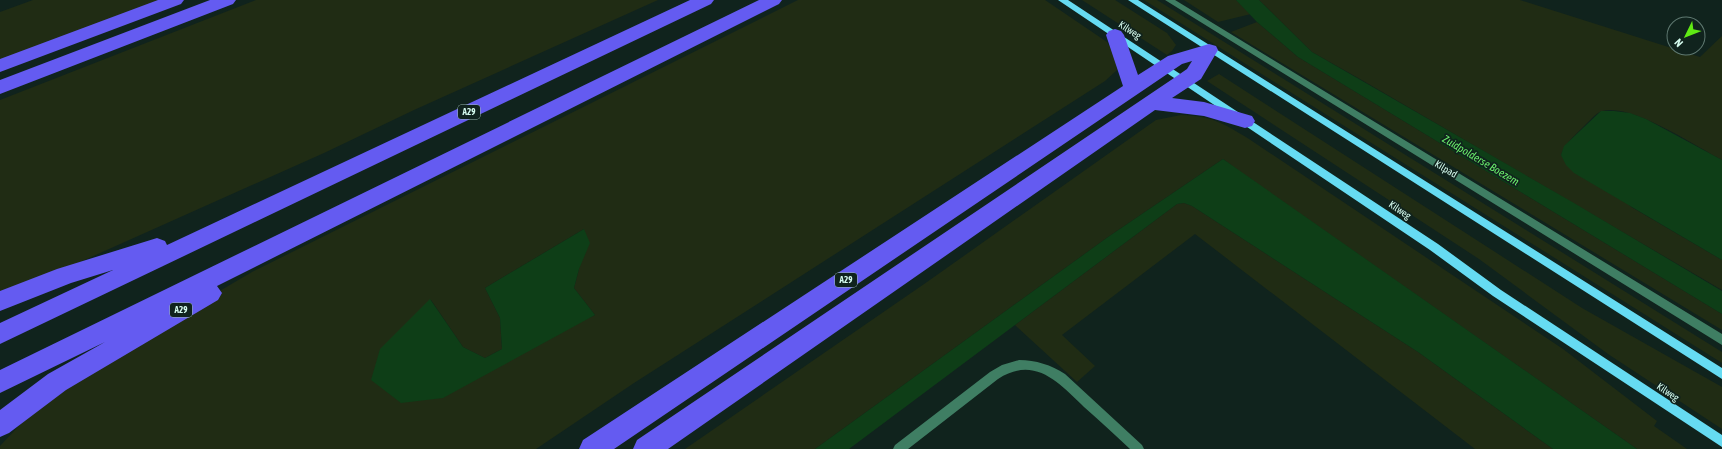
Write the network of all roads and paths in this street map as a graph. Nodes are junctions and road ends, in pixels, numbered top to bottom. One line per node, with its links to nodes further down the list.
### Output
1 (175, 0): 10 (highway)
2 (227, 0): 13 (highway)
3 (705, 0): 18 (highway, A29)
4 (773, 0): 17 (highway, A29)
5 (1062, 0): 8 (main road, Kilweg)
6 (1132, 0): 9 (main road)
7 (1169, 0): 21 (street, Kilpad)
8 (1114, 35): 11 (main road, Kilweg); 14 (highway)
9 (1209, 50): 11 (highway, A29); 12 (highway, A29); 22 (main road)
10 (0, 66)
11 (1164, 67): 12 (main road, Kilweg); 14 (highway, A29)
12 (1185, 80): 15 (highway, A29); 16 (main road, Kilweg)
13 (0, 87)
14 (1134, 88): 27 (highway, A29)
15 (1152, 103): 16 (highway); 28 (highway, A29)
16 (1245, 121): 25 (main road, Kilweg)
17 (366, 201): 23 (highway, A29); 24 (highway, A29)
18 (233, 224): 19 (highway, A29); 20 (highway, A29)
19 (0, 301)
20 (0, 334)
21 (1722, 340)
22 (1722, 374)
23 (0, 382)
24 (0, 425)
25 (1722, 442)
26 (1130, 447): 29 (street)
27 (592, 449)
28 (646, 449)
29 (899, 449)

